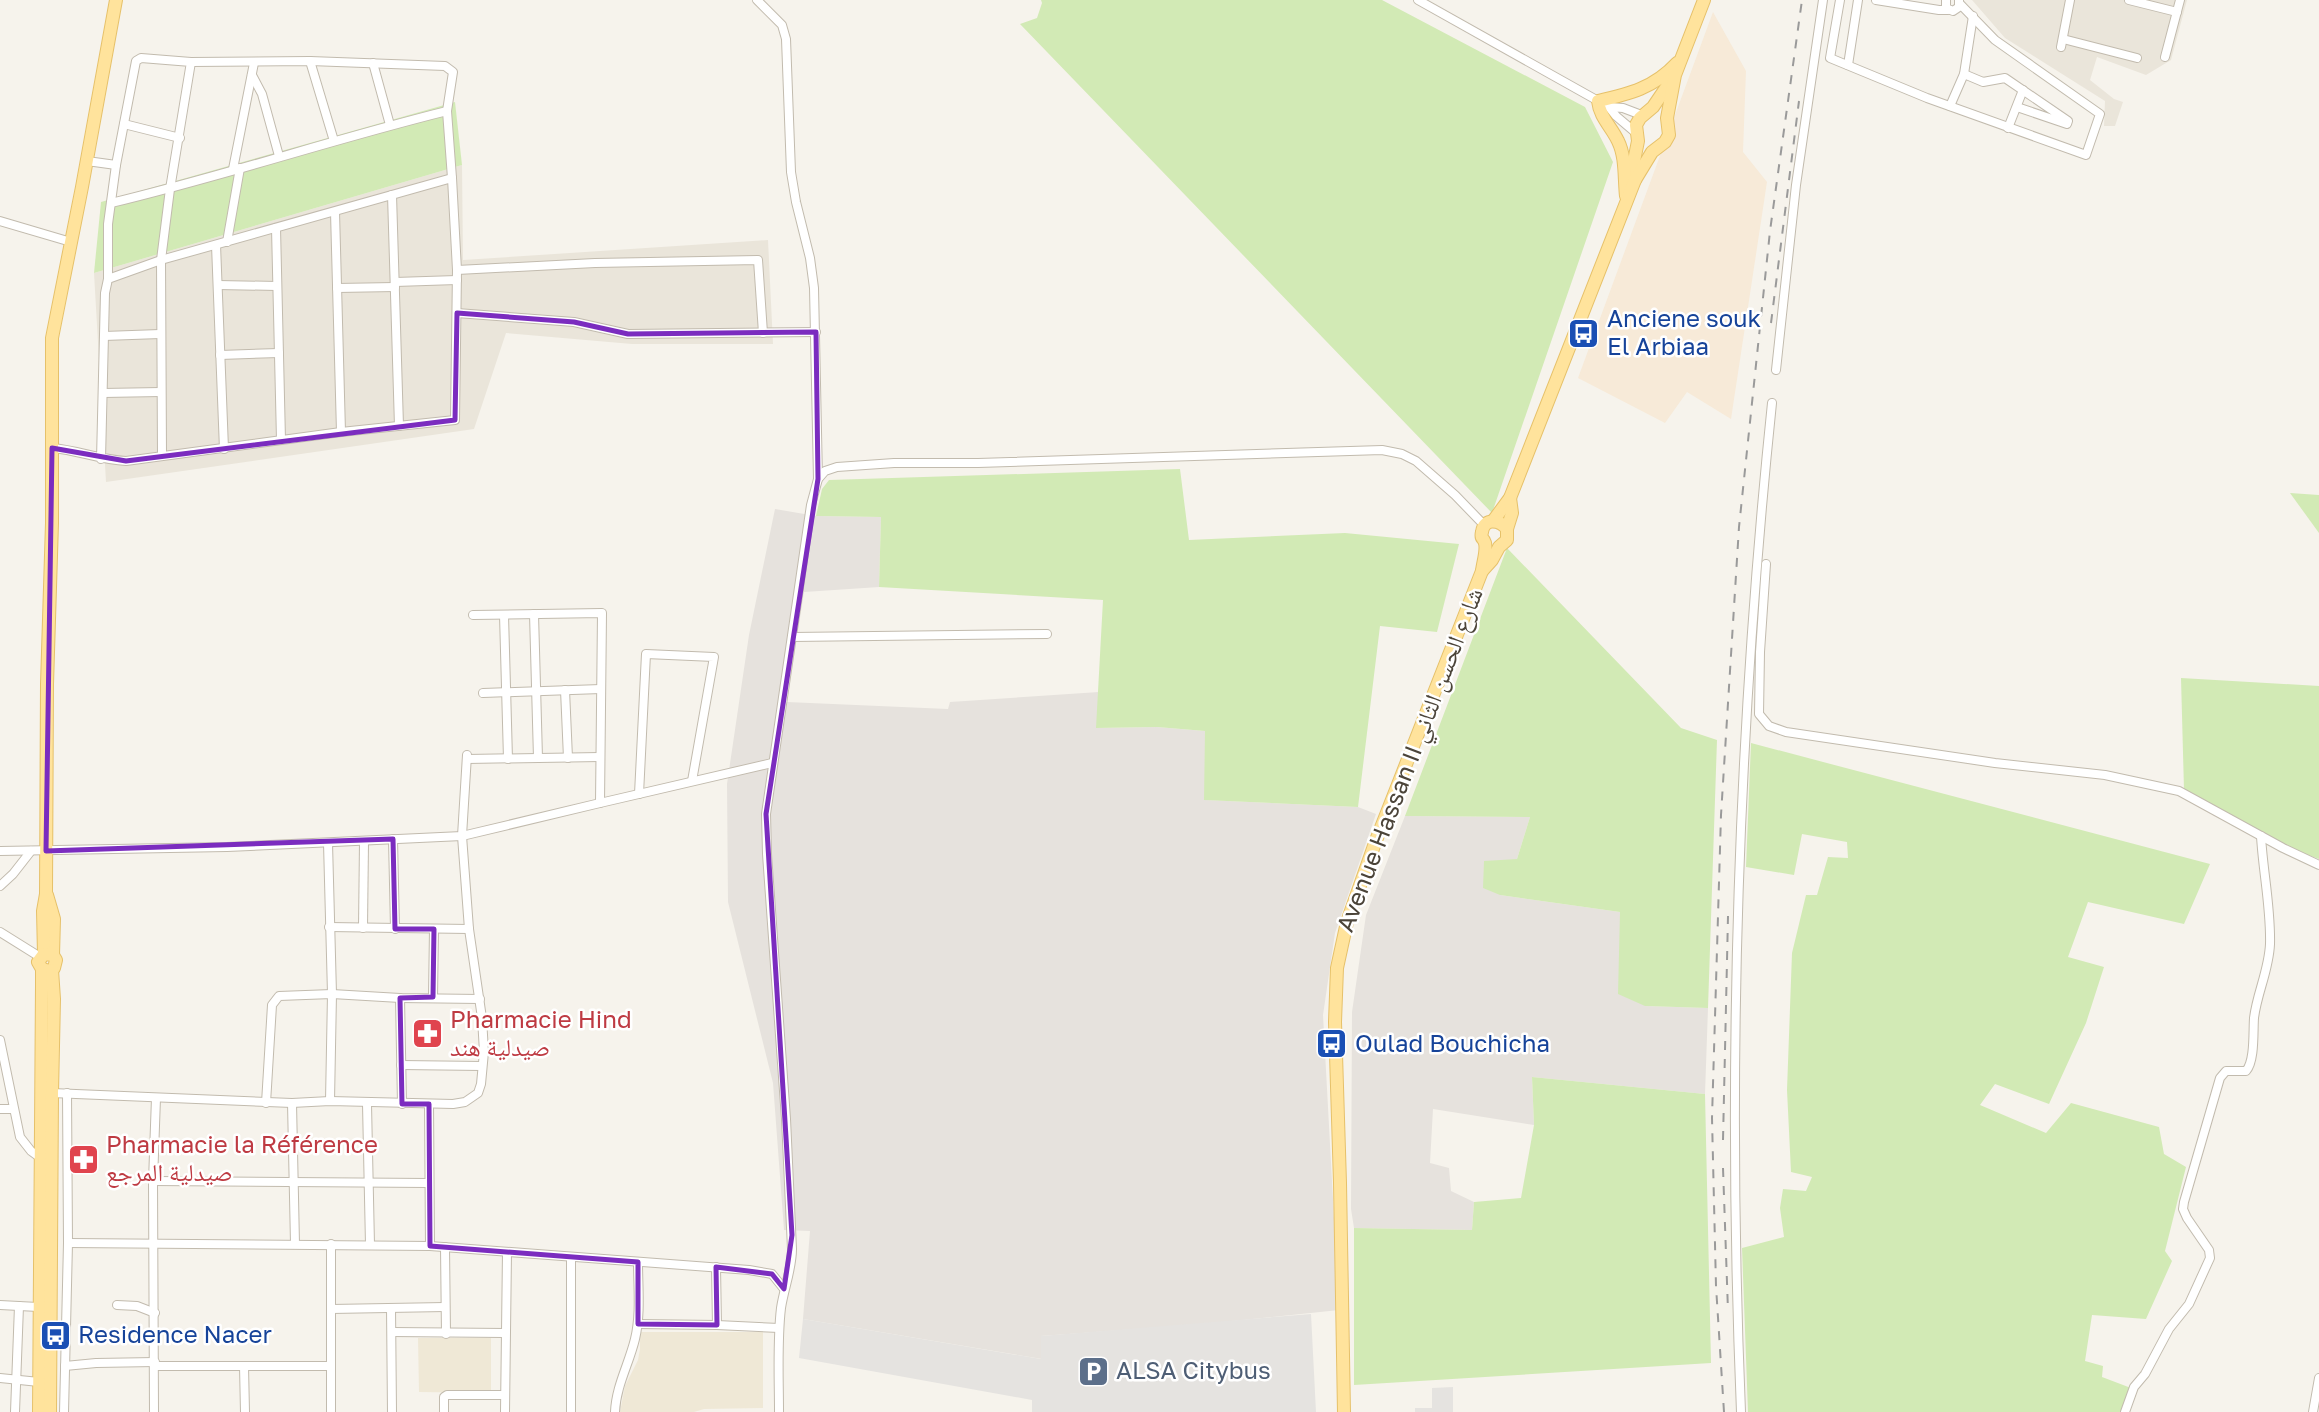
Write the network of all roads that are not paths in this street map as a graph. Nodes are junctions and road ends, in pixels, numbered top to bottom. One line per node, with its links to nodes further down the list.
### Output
1 (116, 0): 43 (main road)
2 (757, 0): 67 (street)
3 (1418, 0): 29 (street)
4 (1704, 0): 18 (main road)
5 (1823, 0): 73 (street)
6 (1840, 0): 24 (street)
7 (1858, 0): 24 (street)
8 (1876, 0): 14 (street)
9 (1946, 0): 14 (street)
10 (2070, 0): 19 (street)
11 (2129, 0): 15 (street)
12 (2180, 0): 15 (street)
13 (1960, 2): 14 (street); 16 (street)
14 (1948, 10)
15 (2177, 12): 17 (street)
16 (1973, 16): 25 (street); 37 (street)
17 (2165, 57)
18 (1682, 58): 27 (main road); 29 (main road)
19 (2137, 58)
20 (310, 61): 22 (street); 23 (street); 40 (street)
21 (191, 62): 23 (street); 35 (street); 39 (street)
22 (373, 63): 32 (street); 36 (street)
23 (254, 64): 26 (street)
24 (1848, 65): 30 (street)
25 (1964, 74): 28 (street); 30 (street)
26 (252, 75): 42 (street); 45 (street)
27 (1675, 75): 33 (main road); 34 (main road)
28 (2023, 90): 31 (street); 31 (street)
29 (1603, 104): 33 (street); 38 (street); 50 (main road)
30 (1950, 106): 37 (street)
31 (2017, 107): 37 (street)
32 (447, 111): 36 (street); 46 (street)
33 (1645, 115): 34 (main road); 38 (main road)
34 (1668, 123): 41 (main road)
35 (124, 124): 39 (street); 44 (street)
36 (390, 125): 40 (street)
37 (2008, 128)
38 (1637, 135): 41 (main road); 47 (main road)
39 (180, 138): 48 (street)
40 (334, 141): 42 (street)
41 (1658, 146): 47 (main road)
42 (278, 156): 45 (street)
43 (87, 161): 44 (street); 55 (main road)
44 (116, 165): 51 (street)
45 (237, 169): 48 (street); 56 (street)
46 (452, 178): 49 (street); 59 (street)
47 (1634, 180): 50 (main road)
48 (170, 189): 51 (street); 58 (street)
49 (392, 195): 52 (street); 63 (street)
50 (1626, 200): 85 (main road)
51 (111, 203): 60 (street)
52 (335, 212): 54 (street); 65 (street)
53 (0, 221): 55 (street)
54 (276, 228): 56 (street); 64 (street)
55 (71, 242): 80 (main road)
56 (226, 242): 57 (street)
57 (216, 244): 58 (street); 62 (street)
58 (161, 260): 60 (street); 68 (street)
59 (457, 270): 61 (street); 69 (street)
60 (108, 279): 70 (street)
61 (457, 280): 63 (street); 66 (street)
62 (218, 285): 64 (street); 72 (street)
63 (395, 285): 65 (street); 77 (street)
64 (277, 286): 71 (street)
65 (337, 288): 78 (street)
66 (457, 313): 69 (street); 77 (street)
67 (816, 332): 69 (street); 84 (street)
68 (160, 334): 70 (street); 74 (street)
69 (763, 334)
70 (104, 336): 75 (street)
71 (279, 353): 72 (street); 79 (street)
72 (220, 355): 81 (street)
73 (1776, 370)
74 (161, 392): 75 (street); 82 (street)
75 (103, 393): 83 (street)
76 (1772, 403): 199 (street)
77 (399, 426): 78 (street)
78 (341, 432): 79 (street)
79 (281, 440): 81 (street)
80 (52, 448): 83 (street); 116 (main road)
81 (224, 450): 82 (street)
82 (162, 456): 83 (street)
83 (101, 459)
84 (818, 479): 86 (street); 96 (street)
85 (1510, 498): 86 (main road); 87 (main road)
86 (1489, 523): 87 (main road); 88 (main road)
87 (1507, 529): 89 (main road)
88 (1485, 543): 89 (main road); 91 (main road, Avenue Hassan II شارع الحسن الثاني)
89 (1499, 547): 91 (main road, Avenue Hassan II شارع الحسن الثاني)
90 (1766, 564): 111 (street)
91 (1482, 571): 198 (main road, Avenue Hassan II شارع الحسن الثاني)
92 (534, 614): 94 (street); 97 (street); 99 (street)
93 (473, 615): 94 (street)
94 (505, 615): 100 (street)
95 (1047, 634): 96 (street)
96 (792, 637): 106 (street)
97 (601, 689): 98 (street); 102 (street)
98 (565, 690): 99 (street); 105 (street)
99 (536, 691): 100 (street); 104 (street)
100 (506, 692): 101 (street); 103 (street)
101 (483, 693)
102 (600, 757): 105 (street); 109 (street)
103 (508, 758): 104 (street); 110 (street)
104 (538, 758): 105 (street)
105 (568, 758)
106 (772, 763): 107 (street); 161 (street)
107 (692, 781): 108 (street); 108 (street)
108 (639, 794): 109 (street)
109 (600, 803): 110 (street)
110 (462, 836): 112 (street); 124 (street)
111 (2261, 836): 118 (street); 200 (street)
112 (393, 839): 114 (street); 122 (street)
113 (328, 842): 114 (street); 116 (street); 120 (street)
114 (364, 842): 121 (street)
115 (31, 851): 116 (street); 117 (street); 119 (street)
116 (46, 851): 126 (main road)
117 (0, 852)
118 (2319, 865)
119 (0, 886)
120 (329, 928): 121 (street); 127 (street)
121 (363, 928): 122 (street)
122 (395, 929): 123 (street)
123 (434, 929): 124 (street); 128 (street)
124 (469, 929): 130 (street)
125 (0, 932): 126 (street)
126 (46, 961): 134 (main road); 145 (main road)
127 (332, 994): 129 (street); 137 (street); 138 (street)
128 (432, 997): 129 (street); 130 (street)
129 (400, 998): 132 (street)
130 (480, 999): 133 (street)
131 (0, 1040): 144 (street)
132 (401, 1065): 133 (street); 141 (street)
133 (482, 1066): 142 (street)
134 (52, 1093): 135 (street); 145 (main road)
135 (67, 1093): 136 (street); 150 (street)
136 (156, 1098): 138 (street); 146 (street)
137 (331, 1101): 139 (street); 140 (street)
138 (266, 1103): 139 (street)
139 (292, 1103): 147 (street)
140 (367, 1104): 141 (street); 148 (street)
141 (402, 1104): 142 (street)
142 (429, 1104): 149 (street)
143 (0, 1109): 144 (street)
144 (13, 1109): 145 (street)
145 (46, 1160): 165 (main road); 187 (main road)
146 (153, 1181): 147 (street); 151 (street)
147 (293, 1181): 148 (street); 152 (street)
148 (369, 1183): 149 (street); 154 (street)
149 (429, 1183): 155 (street)
150 (68, 1243): 151 (street); 177 (street)
151 (155, 1243): 152 (street); 169 (street)
152 (295, 1244): 153 (street)
153 (331, 1244): 154 (street); 167 (street)
154 (370, 1245): 155 (street)
155 (430, 1246): 156 (street)
156 (445, 1247): 157 (street); 166 (street)
157 (507, 1252): 158 (street); 174 (street)
158 (571, 1258): 159 (street); 195 (street)
159 (638, 1262): 160 (street); 170 (street)
160 (716, 1267): 161 (street); 171 (street)
161 (784, 1289): 172 (street)
162 (0, 1305): 164 (street)
163 (117, 1305): 169 (street)
164 (19, 1306): 165 (street); 181 (street)
165 (38, 1307): 183 (main road)
166 (445, 1307): 168 (street); 175 (street)
167 (331, 1308): 168 (street); 179 (street)
168 (391, 1308): 173 (street)
169 (155, 1313): 176 (street)
170 (638, 1324): 171 (street); 196 (street)
171 (717, 1325): 172 (street)
172 (779, 1328): 197 (street)
173 (392, 1332): 175 (street); 192 (street)
174 (505, 1333): 175 (street); 184 (street)
175 (446, 1334)
176 (155, 1364): 177 (street); 178 (street); 189 (street)
177 (65, 1366): 188 (street)
178 (244, 1366): 179 (street); 190 (street)
179 (331, 1366): 191 (street)
180 (0, 1378): 181 (street)
181 (16, 1378): 183 (street); 185 (street)
182 (2319, 1378): 201 (street)
183 (39, 1382): 186 (main road)
184 (505, 1395): 193 (street); 194 (street)
185 (15, 1412)
186 (39, 1412)
187 (50, 1412)
188 (64, 1412)
189 (154, 1412)
190 (245, 1412)
191 (331, 1412)
192 (392, 1412)
193 (444, 1412)
194 (505, 1412)
195 (571, 1412)
196 (615, 1412)
197 (779, 1412)
198 (1344, 1412)
199 (1741, 1412)
200 (2125, 1412)
201 (2314, 1412)

